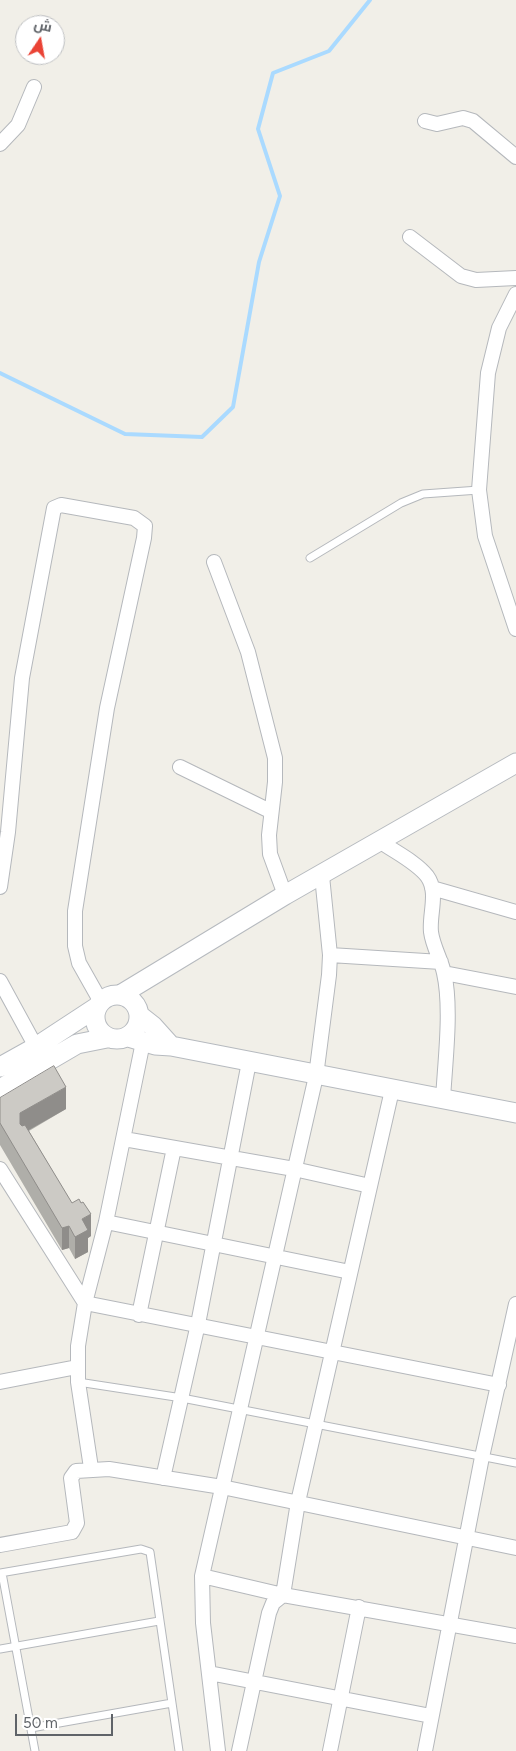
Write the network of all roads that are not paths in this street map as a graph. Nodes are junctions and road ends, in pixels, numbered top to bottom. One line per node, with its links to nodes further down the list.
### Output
1 (34, 87): 3 (street)
2 (425, 121): 4 (street)
3 (0, 144)
4 (516, 156)
5 (410, 236): 6 (street)
6 (516, 278)
7 (516, 294): 8 (street)
8 (479, 490): 9 (lane); 11 (street)
9 (310, 558)
10 (214, 562): 14 (street)
11 (516, 630)
12 (516, 763): 15 (main road)
13 (180, 767): 14 (street)
14 (270, 811): 19 (street)
15 (381, 842): 16 (main road); 18 (street)
16 (322, 876): 19 (main road); 21 (street)
17 (0, 887): 27 (street)
18 (432, 888): 20 (street); 22 (street)
19 (285, 895): 23 (main road)
20 (516, 912)
21 (330, 955): 22 (street); 35 (street)
22 (442, 967): 25 (street); 38 (street)
23 (147, 978): 26 (main road); 28 (main road)
24 (0, 981): 32 (street)
25 (516, 987)
26 (120, 995): 27 (main road); 28 (main road)
27 (99, 1004): 29 (main road); 32 (main road)
28 (138, 1011): 30 (main road); 31 (main road)
29 (107, 1038): 30 (main road); 36 (main road)
30 (136, 1039): 31 (main road); 40 (street)
31 (171, 1046): 33 (main road)
32 (36, 1048): 34 (main road)
33 (249, 1062): 35 (main road); 42 (street)
34 (0, 1067)
35 (316, 1076): 37 (main road); 44 (street)
36 (0, 1090)
37 (392, 1090): 38 (main road); 45 (street)
38 (443, 1099): 39 (main road)
39 (516, 1113)
40 (124, 1139): 41 (street); 46 (street)
41 (174, 1148): 42 (street); 47 (street)
42 (230, 1158): 44 (street); 48 (street)
43 (0, 1169): 51 (street)
44 (294, 1169): 45 (street); 49 (street)
45 (370, 1186): 50 (street)
46 (106, 1222): 47 (street); 51 (street)
47 (155, 1232): 48 (street); 53 (street)
48 (213, 1244): 49 (street); 54 (street)
49 (276, 1256): 50 (street); 55 (street)
50 (350, 1272): 56 (street)
51 (85, 1303): 53 (street); 57 (street)
52 (516, 1309): 60 (street)
53 (139, 1315): 54 (street)
54 (198, 1324): 55 (street); 61 (street)
55 (258, 1336): 56 (street); 62 (street)
56 (332, 1352): 60 (street); 63 (street)
57 (77, 1367): 58 (street); 59 (street)
58 (0, 1382)
59 (78, 1382): 61 (lane); 66 (street)
60 (499, 1385): 64 (street)
61 (182, 1398): 62 (lane); 67 (street)
62 (241, 1410): 63 (lane); 68 (street)
63 (316, 1425): 64 (lane); 69 (street)
64 (482, 1456): 65 (lane); 70 (street)
65 (516, 1463)
66 (91, 1468): 67 (street); 71 (street)
67 (163, 1478): 68 (street)
68 (222, 1488): 69 (street); 74 (street)
69 (298, 1502): 70 (street); 75 (street)
70 (466, 1537): 72 (street); 78 (street)
71 (0, 1545)
72 (516, 1548)
73 (1, 1573): 77 (lane); 80 (lane)
74 (202, 1576): 75 (street); 82 (street)
75 (282, 1595): 76 (street); 83 (street)
76 (359, 1608): 78 (street); 84 (street)
77 (159, 1621): 80 (lane); 85 (lane)
78 (450, 1623): 79 (street); 86 (street)
79 (516, 1636)
80 (15, 1646): 81 (lane); 87 (lane)
81 (0, 1648)
82 (209, 1673): 83 (street); 90 (street)
83 (255, 1681): 84 (street); 91 (street)
84 (342, 1698): 86 (street); 92 (street)
85 (172, 1703): 87 (lane); 89 (lane)
86 (431, 1716): 93 (street)
87 (31, 1728): 88 (lane)
88 (35, 1751)
89 (179, 1751)
90 (218, 1751)
91 (239, 1751)
92 (330, 1751)
93 (425, 1751)

